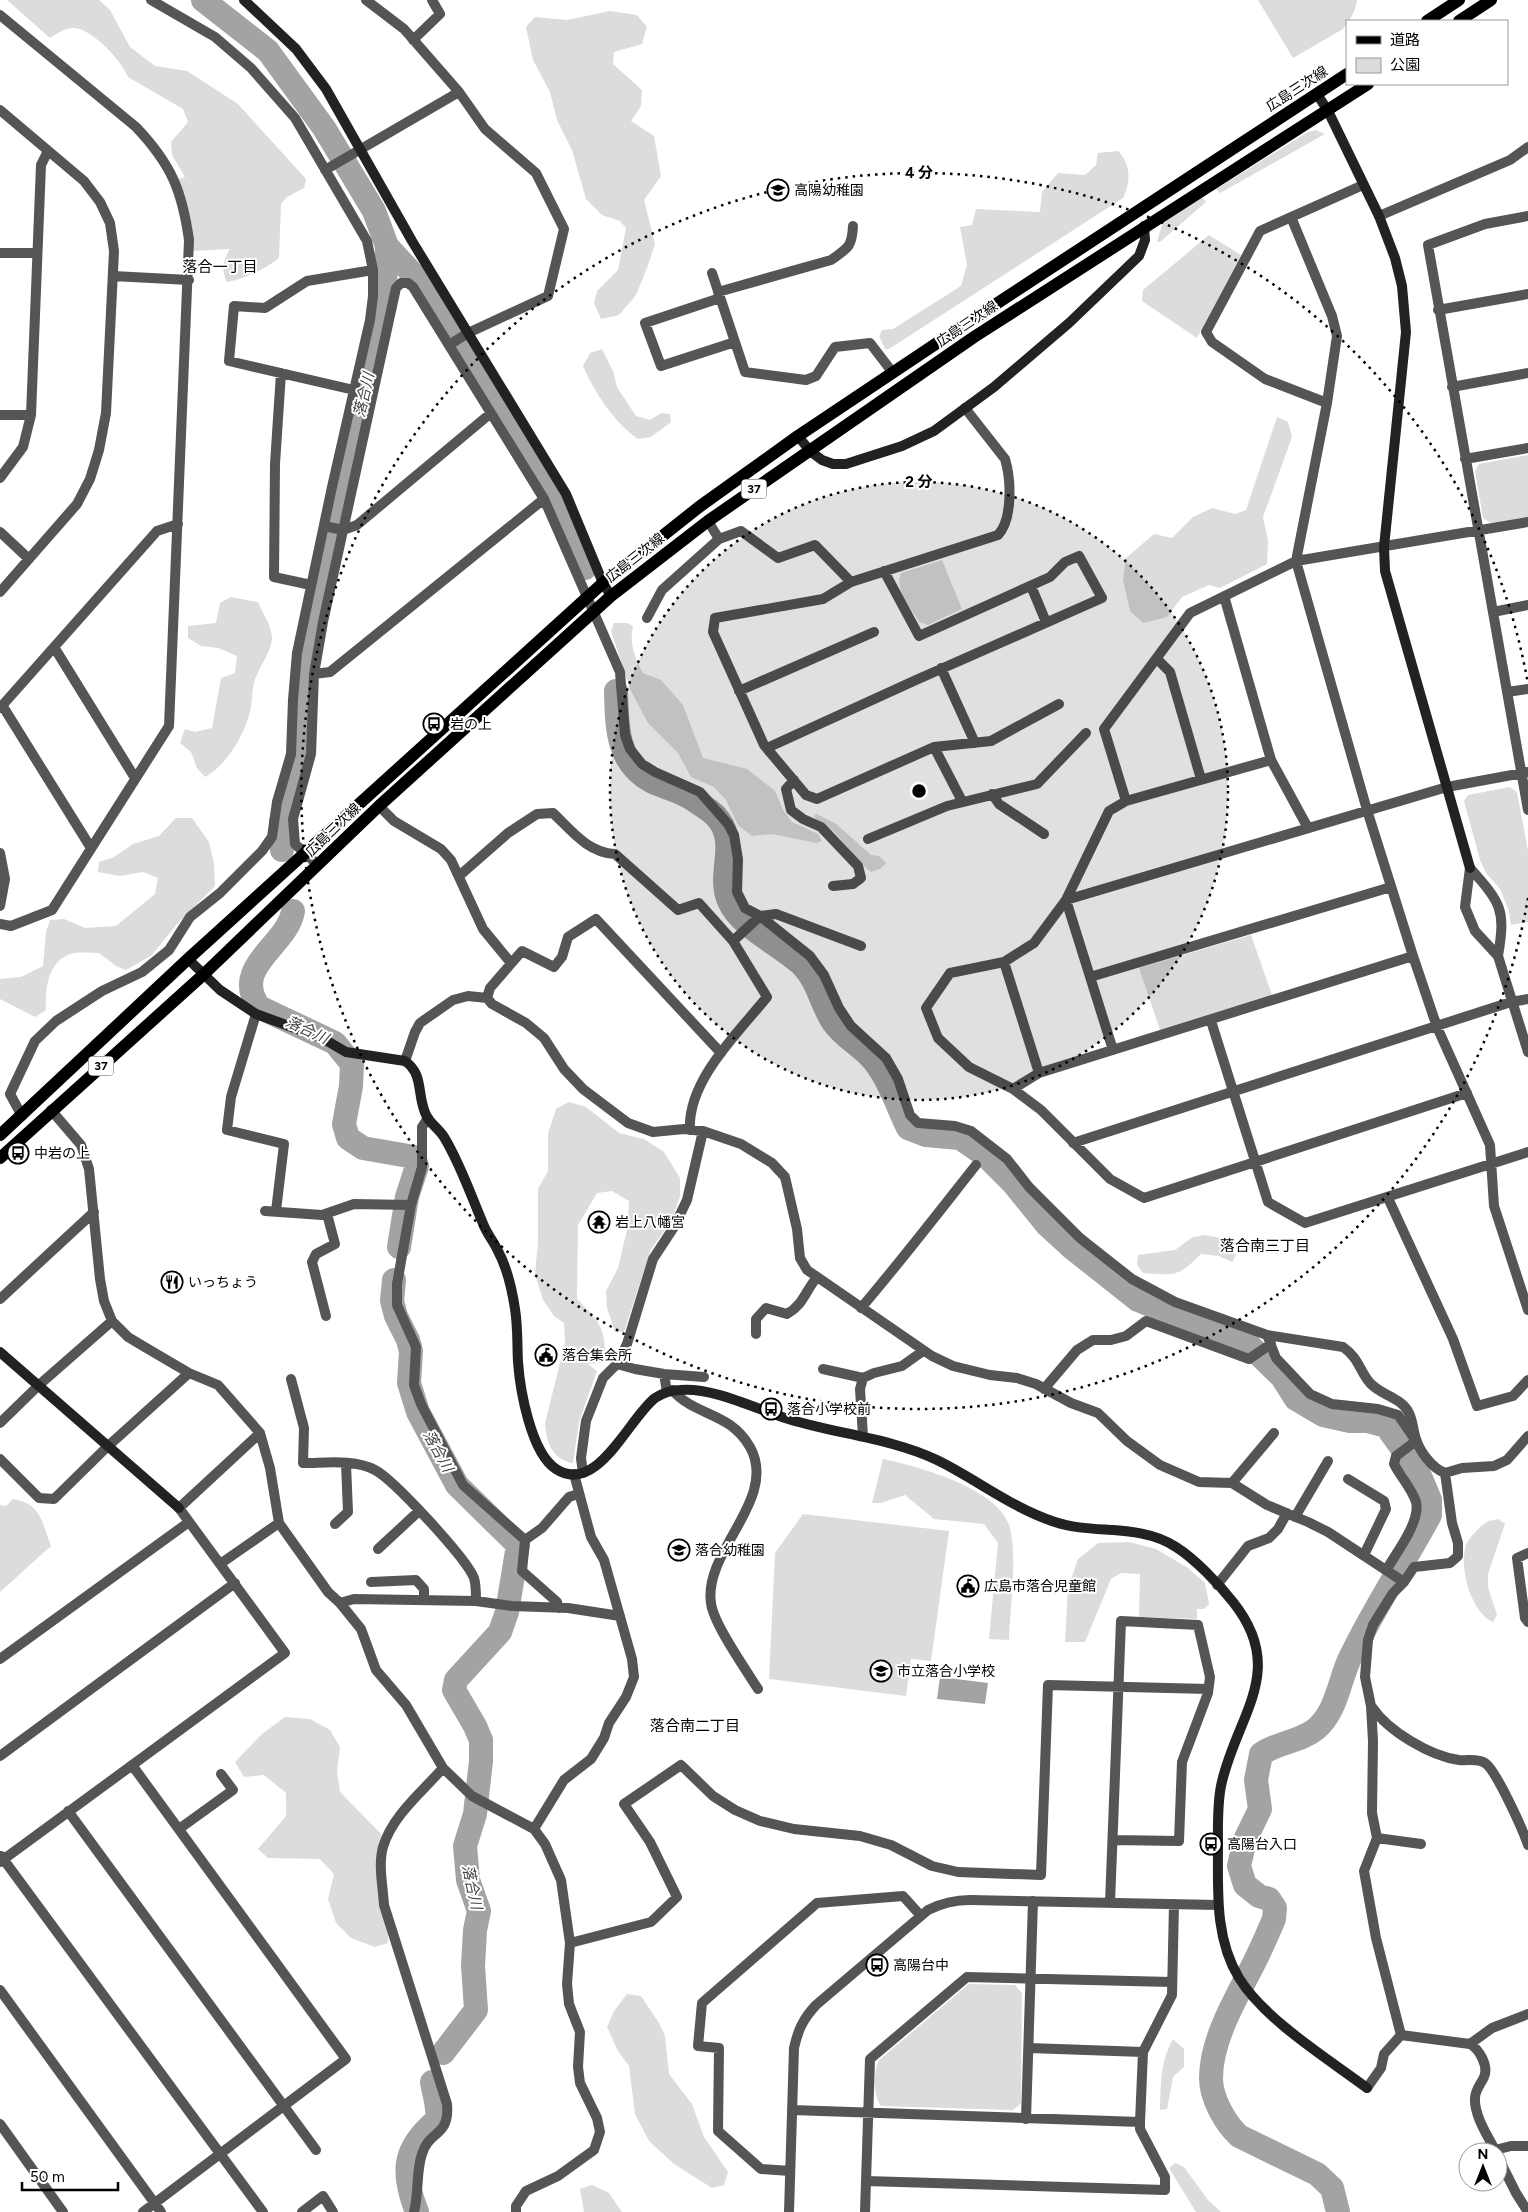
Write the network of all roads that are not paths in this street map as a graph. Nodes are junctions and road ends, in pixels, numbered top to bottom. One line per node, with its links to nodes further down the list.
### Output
1 (151, 0): 20 (street)
2 (244, 0): 18 (street)
3 (366, 0): 10 (street)
4 (432, 0): 10 (street)
5 (1460, 0): 8 (main road)
6 (1491, 0): 9 (main road)
7 (0, 14): 32 (street)
8 (1429, 20)
9 (1461, 20)
10 (413, 40): 13 (street)
11 (1346, 75): 14 (main road, 広島三次線 / 37)
12 (1367, 85): 16 (main road, 広島三次線 / 37)
13 (459, 92): 18 (street); 36 (street)
14 (1317, 94): 16 (street); 40 (main road, 広島三次線 / 37)
15 (0, 110): 19 (street)
16 (1328, 111): 21 (street); 26 (main road, 広島三次線 / 37)
17 (1528, 146): 22 (street)
18 (357, 150): 20 (street); 36 (street)
19 (48, 151): 28 (street); 31 (street)
20 (328, 168): 29 (street)
21 (1363, 185): 22 (street); 24 (street)
22 (1379, 216): 62 (street)
23 (1528, 216): 35 (street)
24 (1291, 217): 44 (street); 44 (street)
25 (853, 226): 34 (street)
26 (1144, 226): 45 (street); 51 (main road, 広島三次線 / 37)
27 (0, 253): 28 (street)
28 (37, 253): 48 (street)
29 (373, 270): 39 (street); 43 (street)
30 (712, 273): 34 (street)
31 (113, 276): 32 (street); 63 (street)
32 (189, 280): 57 (street)
33 (1528, 294): 35 (street)
34 (719, 295): 37 (street); 37 (street)
35 (1438, 310): 42 (street)
36 (468, 333): 38 (street); 67 (street)
37 (735, 342): 40 (street)
38 (449, 345): 46 (street); 58 (street)
39 (281, 373): 43 (street); 68 (street)
40 (893, 373): 49 (main road, 広島三次線 / 37)
41 (1528, 373): 42 (street)
42 (1452, 387): 52 (street)
43 (354, 390): 58 (street)
44 (1327, 403): 64 (street)
45 (965, 408): 51 (street); 65 (street)
46 (491, 413): 54 (street); 58 (street)
47 (0, 415): 48 (street)
48 (31, 415): 53 (street)
49 (798, 436): 51 (street); 67 (main road, 広島三次線 / 37)
50 (1528, 448): 52 (street)
51 (810, 451): 55 (main road, 広島三次線 / 37)
52 (1465, 459): 59 (street)
53 (0, 478)
54 (544, 499): 73 (street); 83 (street)
55 (708, 521): 61 (street); 71 (main road, 広島三次線 / 37)
56 (1528, 522): 59 (street)
57 (178, 524): 80 (street); 95 (street)
58 (333, 528): 68 (street); 83 (street)
59 (1478, 530): 62 (street); 76 (street)
60 (0, 532): 63 (street)
61 (719, 539): 66 (street); 77 (street)
62 (1384, 547): 64 (street); 98 (street)
63 (29, 559): 70 (street)
64 (1296, 561): 72 (street); 103 (street)
65 (884, 571): 66 (street); 69 (street)
66 (851, 582): 85 (street)
67 (604, 583): 71 (street); 73 (main road, 広島三次線 / 37)
68 (311, 585): 144 (street)
69 (1031, 586): 78 (street); 78 (street)
70 (0, 592)
71 (611, 596): 75 (main road, 広島三次線 / 37)
72 (1224, 596): 81 (street); 93 (street)
73 (587, 598): 75 (street); 110 (main road, 広島三次線 / 37)
74 (1528, 605): 76 (street)
75 (594, 611): 102 (main road, 広島三次線 / 37); 118 (street)
76 (1493, 612): 86 (street)
77 (646, 618)
78 (1046, 622): 82 (street)
79 (874, 632): 85 (street)
80 (54, 647): 88 (street); 95 (street)
81 (1157, 659): 96 (street); 101 (street)
82 (941, 668): 90 (street); 91 (street)
83 (314, 674): 110 (street)
84 (1528, 689): 86 (street)
85 (740, 690): 91 (street)
86 (1507, 692): 94 (street)
87 (1059, 704): 90 (street)
88 (1, 707): 108 (street)
89 (1086, 733): 99 (street)
90 (975, 743): 92 (street)
91 (767, 748): 97 (street)
92 (934, 748): 97 (street); 100 (street)
93 (1271, 760): 96 (street); 105 (street)
94 (1525, 773): 98 (street); 104 (street)
95 (135, 778): 108 (street)
96 (1201, 779): 101 (street)
97 (794, 780): 114 (street)
98 (1446, 787): 103 (street); 112 (street)
99 (992, 794): 100 (street); 106 (street)
100 (962, 801): 107 (street)
101 (1126, 801): 116 (street)
102 (379, 806): 111 (main road, 広島三次線 / 37); 113 (street)
103 (1367, 810): 105 (street); 115 (street)
104 (1528, 810)
105 (1308, 828): 116 (street)
106 (1044, 834)
107 (868, 839)
108 (91, 848): 119 (street)
109 (0, 853): 117 (street)
110 (306, 853): 111 (street); 124 (main road, 広島三次線 / 37)
111 (318, 865): 127 (main road, 広島三次線 / 37)
112 (1470, 868): 123 (street); 123 (street)
113 (459, 876): 120 (street); 126 (street)
114 (833, 886)
115 (1390, 887): 122 (street); 128 (street)
116 (1066, 900): 125 (street); 128 (street)
117 (0, 906)
118 (758, 918): 120 (street); 121 (street); 169 (street)
119 (0, 924)
120 (733, 941): 137 (street)
121 (862, 946)
122 (1413, 956): 133 (street); 134 (street)
123 (1498, 956): 131 (street)
124 (188, 959): 127 (street); 144 (main road, 広島三次線 / 37)
125 (1004, 962): 139 (street); 140 (street)
126 (511, 963): 129 (street); 137 (street)
127 (203, 975): 132 (street); 143 (main road, 広島三次線 / 37)
128 (1090, 977): 135 (street)
129 (487, 998): 138 (street); 146 (street)
130 (1528, 999): 131 (street)
131 (1512, 1002): 134 (street); 136 (street)
132 (256, 1014): 138 (street); 158 (street)
133 (1211, 1021): 135 (street); 141 (street)
134 (1437, 1027): 141 (street); 142 (street)
135 (1113, 1050): 139 (street)
136 (1528, 1052)
137 (721, 1053): 146 (street)
138 (405, 1060): 145 (street)
139 (1039, 1073): 140 (street)
140 (1013, 1089): 149 (street)
141 (1234, 1090): 149 (street); 152 (street)
142 (1467, 1093): 152 (street); 153 (street)
143 (51, 1110): 151 (main road, 広島三次線 / 37); 159 (street)
144 (22, 1116): 148 (main road, 広島三次線 / 37)
145 (428, 1118): 156 (street); 194 (street)
146 (690, 1130): 147 (street)
147 (704, 1131): 161 (street); 172 (street)
148 (0, 1134)
149 (1073, 1143): 152 (street)
150 (1528, 1152): 153 (street)
151 (0, 1158)
152 (1255, 1161): 155 (street)
153 (1492, 1163): 155 (street); 162 (street)
154 (976, 1165): 164 (street)
155 (1388, 1198): 179 (street)
156 (411, 1205): 160 (street); 204 (street)
157 (265, 1211): 158 (street)
158 (276, 1211): 160 (street)
159 (94, 1212): 163 (street); 167 (street)
160 (327, 1214): 166 (street)
161 (817, 1277): 164 (street); 168 (street)
162 (1526, 1297): 165 (street)
163 (0, 1299)
164 (861, 1308): 170 (street)
165 (1528, 1310)
166 (326, 1316)
167 (112, 1321): 174 (street); 180 (street)
168 (756, 1334)
169 (1267, 1343): 181 (street); 188 (street); 188 (street)
170 (923, 1351): 177 (street); 181 (street)
171 (0, 1352): 180 (street)
172 (617, 1364): 175 (street); 194 (street)
173 (823, 1369): 177 (street)
174 (189, 1373): 184 (street); 189 (street)
175 (664, 1374): 176 (street); 182 (street)
176 (704, 1377)
177 (862, 1378): 186 (street)
178 (291, 1379): 192 (street)
179 (1528, 1380)
180 (39, 1385): 183 (street); 189 (street)
181 (1044, 1389): 196 (street)
182 (670, 1391): 186 (street); 194 (street); 222 (street)
183 (0, 1424)
184 (260, 1433): 198 (street); 202 (street)
185 (1274, 1433): 196 (street)
186 (862, 1436): 213 (street)
187 (1528, 1436): 193 (street)
188 (1416, 1441): 193 (street); 209 (street)
189 (107, 1447): 190 (street); 198 (street)
190 (0, 1458)
191 (1328, 1461): 200 (street)
192 (346, 1464): 199 (street); 203 (street)
193 (1446, 1472): 210 (street)
194 (578, 1474): 197 (street)
195 (1348, 1479): 207 (street)
196 (1232, 1483): 200 (street)
197 (578, 1494): 204 (street); 218 (street)
198 (179, 1508): 201 (street)
199 (419, 1511): 205 (street); 215 (street)
200 (1291, 1515): 207 (street); 213 (street)
201 (189, 1522): 208 (street); 220 (street)
202 (279, 1523): 208 (street); 216 (street)
203 (335, 1524)
204 (525, 1540): 217 (street)
205 (378, 1549)
206 (1528, 1554): 219 (street)
207 (1364, 1555): 209 (street)
208 (220, 1564): 212 (street)
209 (1388, 1570): 210 (street)
210 (1402, 1581): 224 (street)
211 (371, 1582): 214 (street)
212 (235, 1583): 225 (street); 226 (street)
213 (1217, 1584): 240 (street)
214 (424, 1600): 215 (street); 216 (street)
215 (476, 1601): 217 (street)
216 (340, 1603): 227 (street)
217 (559, 1608): 218 (street)
218 (620, 1616): 231 (street)
219 (1528, 1622)
220 (0, 1659)
221 (1118, 1687): 223 (street); 223 (street); 233 (street); 242 (street)
222 (758, 1689)
223 (1208, 1689): 233 (street)
224 (1371, 1706): 232 (street); 235 (street)
225 (0, 1756)
226 (132, 1765): 229 (street); 230 (street)
227 (443, 1768): 231 (street); 271 (street)
228 (222, 1774): 230 (street)
229 (68, 1812): 236 (street); 251 (street)
230 (178, 1829): 251 (street)
231 (534, 1830): 242 (street)
232 (1377, 1838): 234 (street); 247 (street)
233 (1113, 1840): 238 (street)
234 (1421, 1844)
235 (1528, 1845)
236 (1, 1859): 261 (street)
237 (1033, 1901): 238 (street); 241 (street); 243 (street)
238 (1110, 1903): 239 (street)
239 (1174, 1904): 240 (street); 244 (street)
240 (1218, 1905): 247 (street)
241 (921, 1916): 252 (street); 262 (street)
242 (570, 1943): 272 (street)
243 (1030, 1979): 244 (street); 249 (street); 253 (street)
244 (1172, 1982): 250 (street)
245 (0, 1990): 265 (street)
246 (1528, 2014): 248 (street)
247 (1401, 2036): 248 (street)
248 (1470, 2044): 257 (street)
249 (1028, 2048): 250 (street); 254 (street)
250 (1143, 2052): 255 (street)
251 (284, 2106): 260 (street); 261 (street)
252 (792, 2110): 253 (street); 262 (street)
253 (868, 2113): 254 (street); 264 (street)
254 (1026, 2118): 255 (street)
255 (1140, 2122): 264 (street)
256 (0, 2124): 266 (street)
257 (1491, 2142)
258 (1528, 2146): 259 (street)
259 (1508, 2147)
260 (316, 2150)
261 (221, 2154): 265 (street); 268 (street)
262 (790, 2171): 273 (street)
263 (1508, 2177): 275 (street)
264 (866, 2181): 274 (street)
265 (158, 2208): 267 (street)
266 (62, 2212)
267 (144, 2212)
268 (263, 2212)
269 (302, 2212): 270 (street)
270 (334, 2212)
271 (414, 2212)
272 (516, 2212)
273 (789, 2212)
274 (865, 2212)
275 (1528, 2212)

